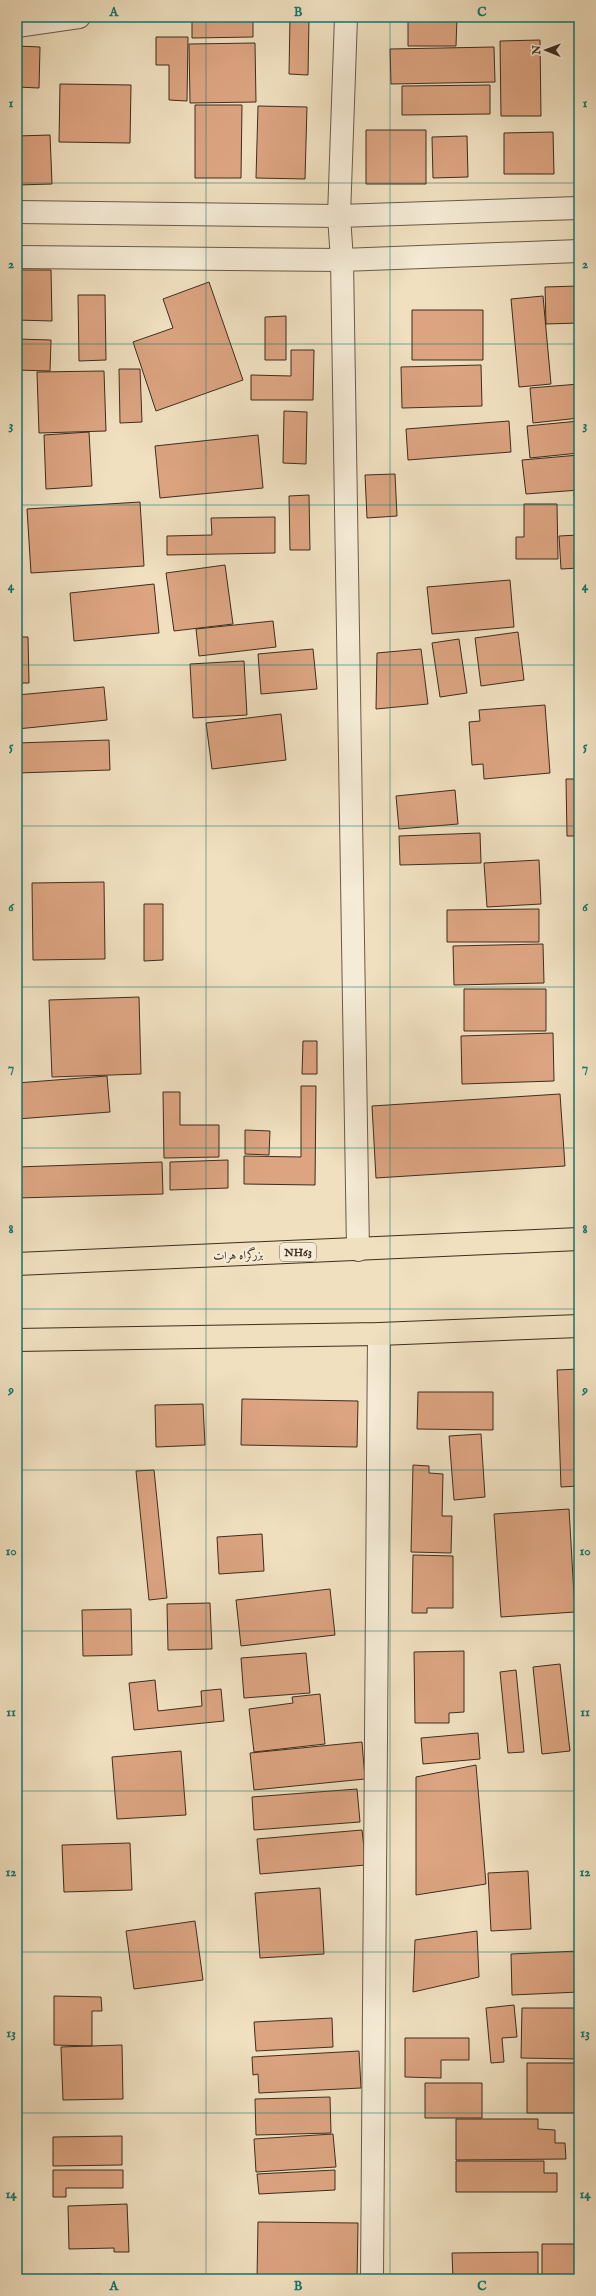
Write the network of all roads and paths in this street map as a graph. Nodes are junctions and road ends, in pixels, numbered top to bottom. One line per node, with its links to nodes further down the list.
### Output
1 (79, 17): 3 (street)
2 (346, 17): 6 (street)
3 (17, 26)
4 (579, 208): 6 (street)
5 (17, 212): 6 (street)
6 (339, 216): 9 (street)
7 (579, 251): 9 (street)
8 (17, 257): 9 (street)
9 (342, 260): 11 (street)
10 (579, 1239): 11 (highway, بزرگراه هرات / NH63)
11 (358, 1250): 12 (highway, بزرگراه هرات / NH63)
12 (17, 1264)
13 (579, 1326): 14 (highway)
14 (379, 1334): 15 (highway); 16 (street)
15 (17, 1340)
16 (372, 2279)

